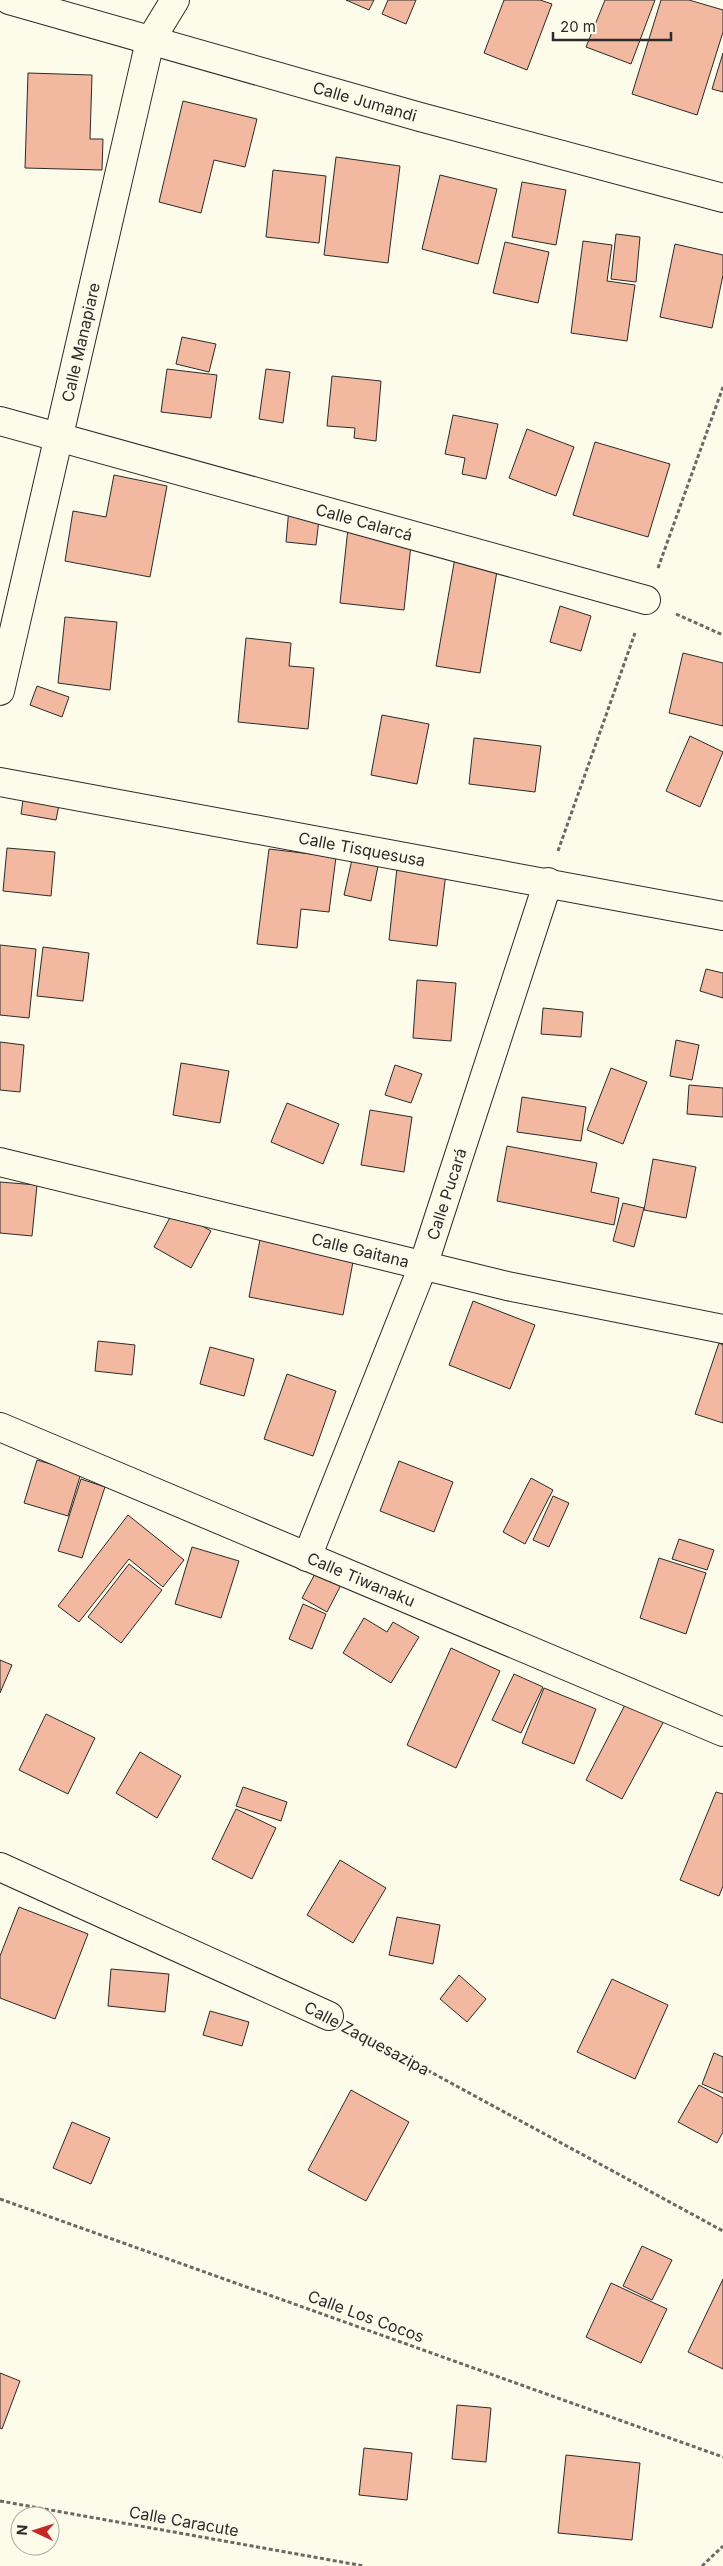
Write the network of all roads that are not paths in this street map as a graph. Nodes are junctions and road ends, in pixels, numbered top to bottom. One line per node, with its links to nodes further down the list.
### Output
1 (9, 0): 3 (street, Calle Jumandi)
2 (175, 0): 3 (street, Calle Manapiare)
3 (150, 40): 4 (street, Calle Jumandi); 6 (street, Calle Manapiare)
4 (723, 198)
5 (0, 421): 6 (street, Calle Calarcá)
6 (58, 438): 7 (street, Calle Calarcá); 8 (street, Calle Manapiare)
7 (646, 600)
8 (0, 691)
9 (0, 782): 10 (street, Calle Tisquesusa)
10 (548, 882): 11 (street, Calle Tisquesusa); 13 (street, Calle Pucará)
11 (723, 916)
12 (0, 1162): 13 (street, Calle Gaitana)
13 (423, 1266): 14 (street, Calle Gaitana); 16 (street, Calle Pucará)
14 (723, 1329)
15 (0, 1427): 16 (street, Calle Tiwanaku)
16 (307, 1557): 17 (street, Calle Tiwanaku)
17 (723, 1732)
18 (0, 1867): 19 (street, Calle Zaquesazipa)
19 (329, 2016)

